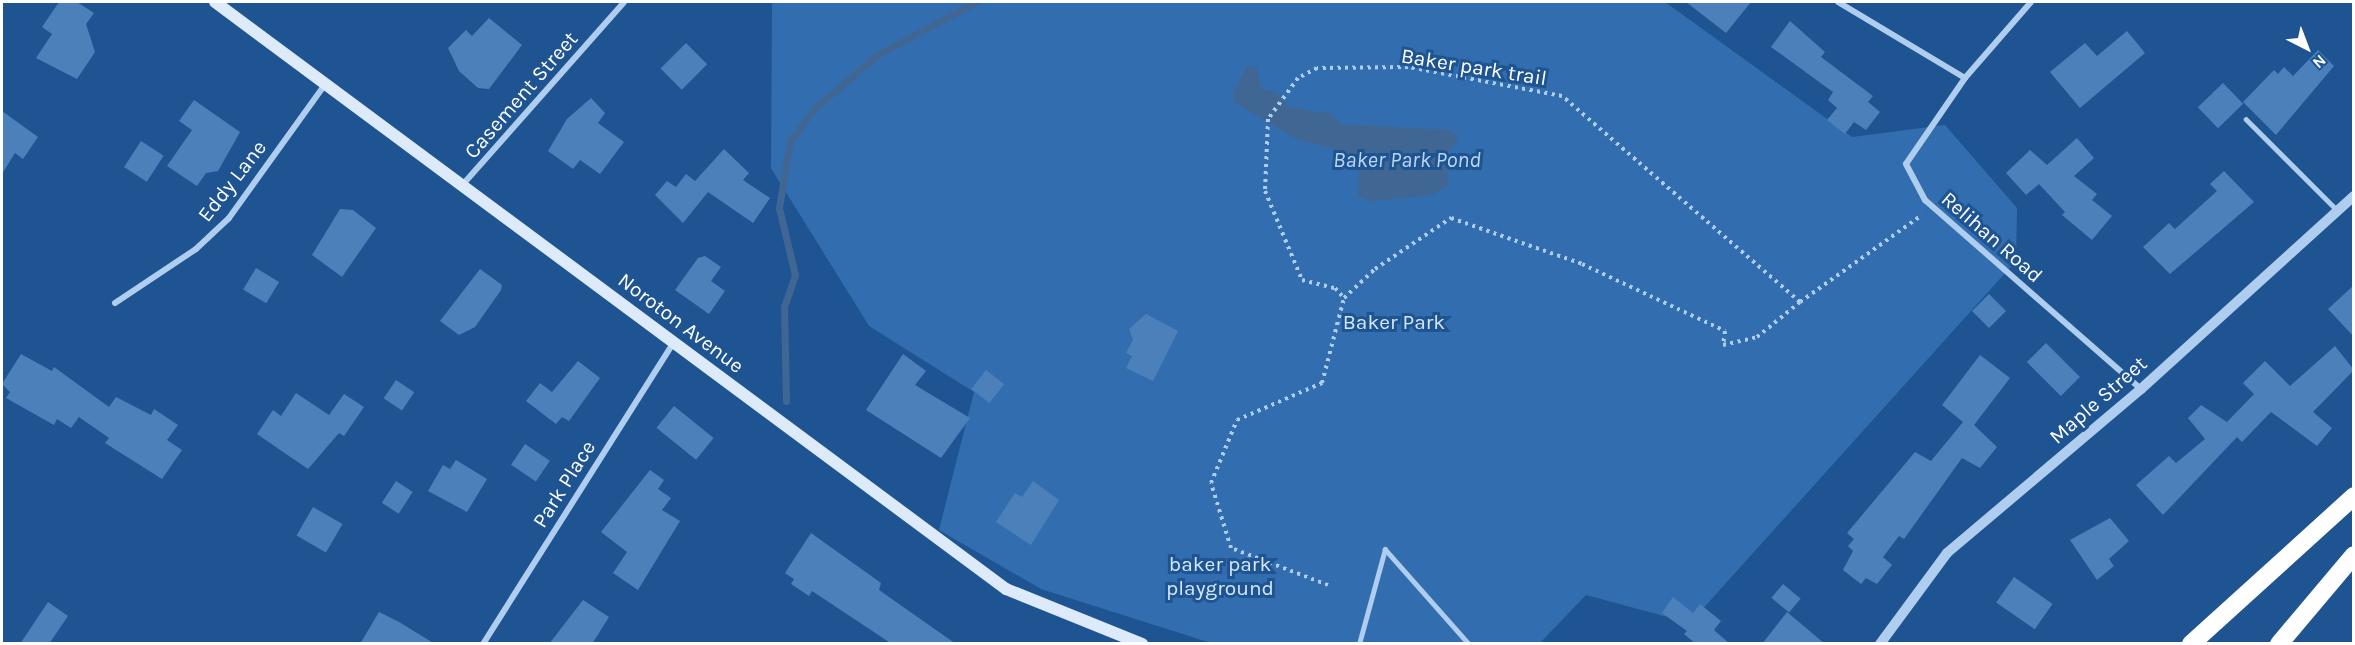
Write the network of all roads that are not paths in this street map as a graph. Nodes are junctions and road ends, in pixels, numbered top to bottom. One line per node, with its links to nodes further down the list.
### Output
1 (215, 2): 6 (main road, Noroton Avenue)
2 (624, 2): 8 (street, Casement Street)
3 (1838, 2): 5 (street)
4 (2031, 2): 5 (street, Relihan Road)
5 (1965, 78): 13 (street, Relihan Road)
6 (327, 82): 8 (main road, Noroton Avenue); 11 (street, Eddy Lane)
7 (2246, 119): 10 (lane)
8 (465, 182): 12 (main road, Noroton Avenue)
9 (2354, 196): 10 (street, Maple Street)
10 (2337, 210): 13 (street, Maple Street)
11 (115, 303)
12 (674, 343): 16 (street, Park Place); 17 (main road, Noroton Avenue)
13 (2141, 389): 20 (street, Maple Street)
14 (2354, 496): 21 (highway)
15 (2354, 555): 22 (highway)
16 (483, 644)
17 (1142, 644)
18 (1359, 644): 19 (lane)
19 (1469, 644)
20 (1880, 644)
21 (2191, 644)
22 (2279, 644)

